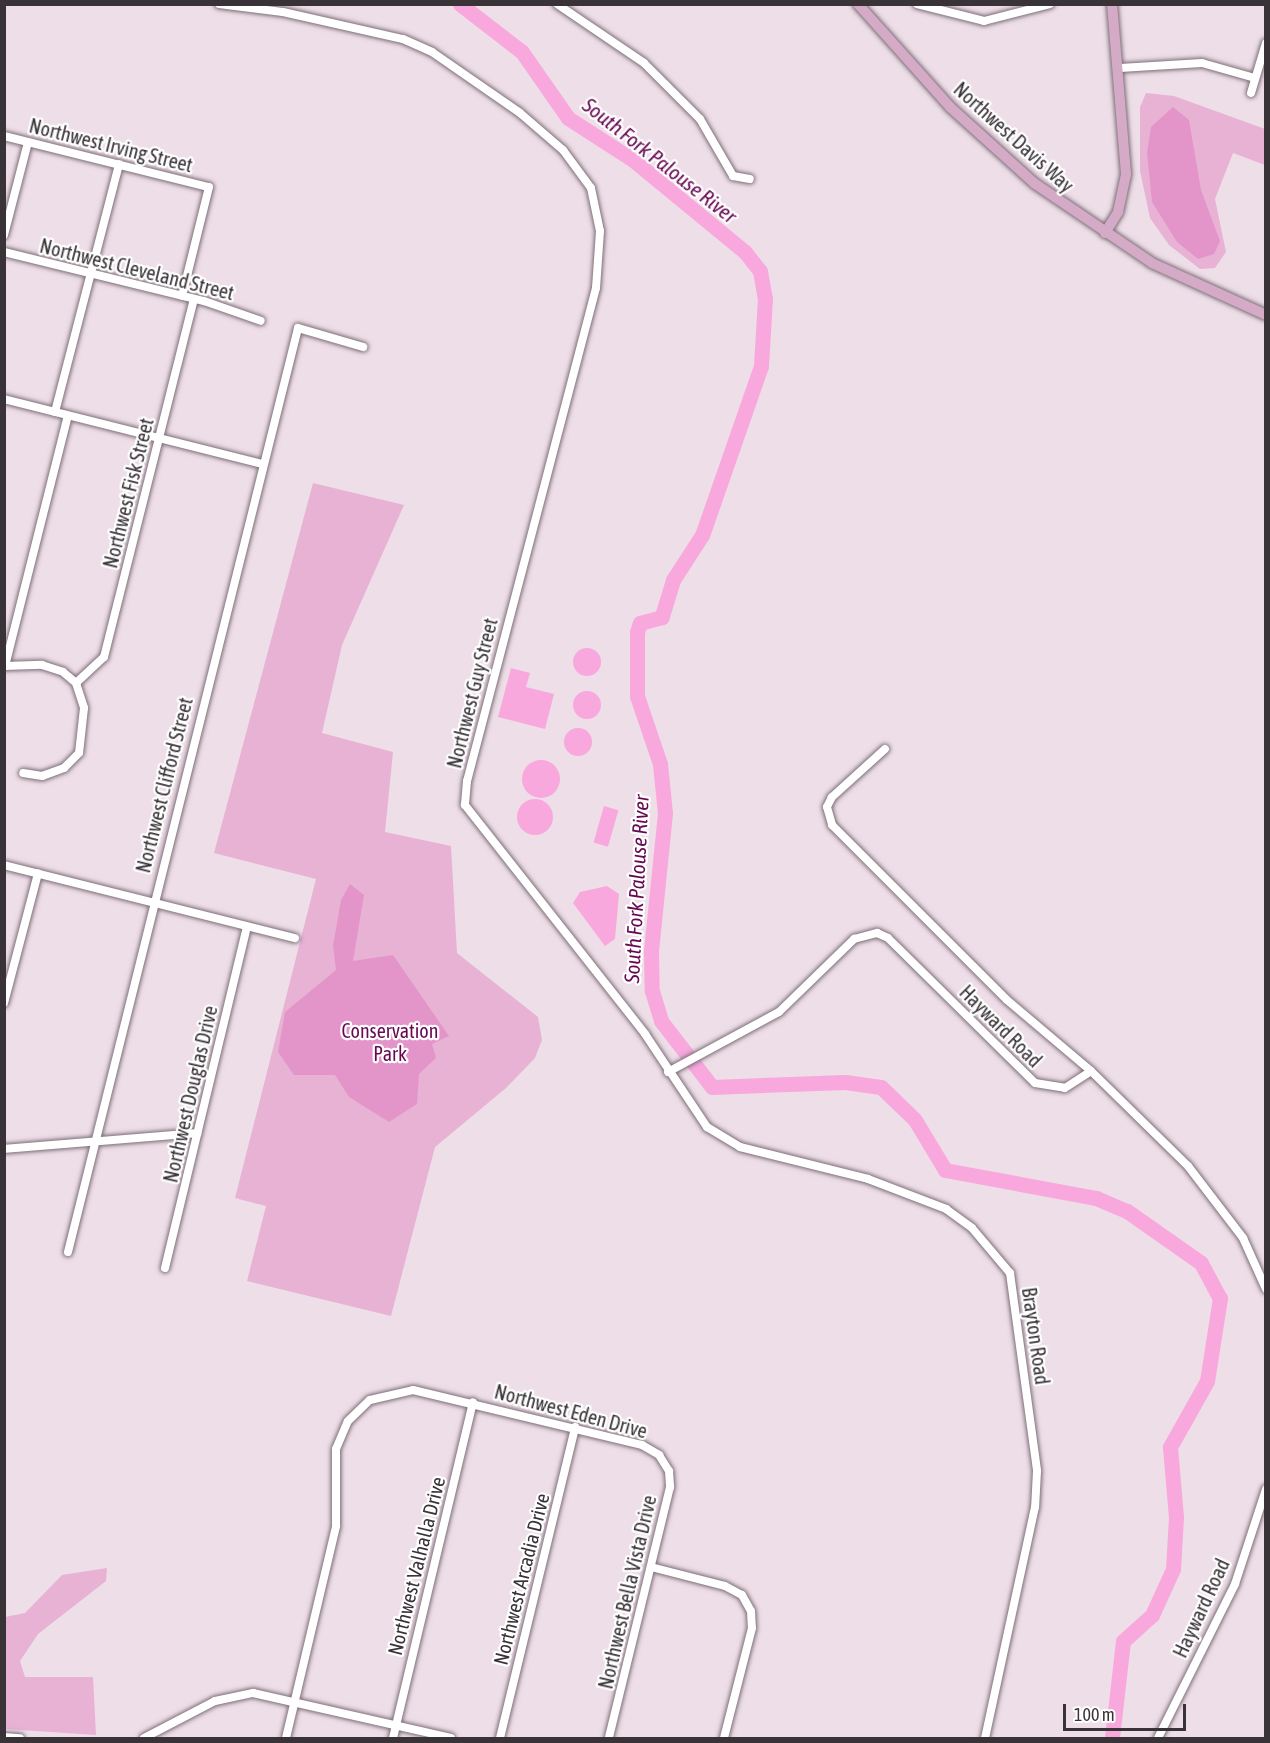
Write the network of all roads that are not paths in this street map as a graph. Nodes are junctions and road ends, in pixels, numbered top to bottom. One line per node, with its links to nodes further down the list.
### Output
1 (219, 4): 40 (street, Northwest Guy Street)
2 (557, 4): 14 (street)
3 (858, 4): 15 (main road, Northwest Davis Way)
4 (917, 4): 5 (street)
5 (1050, 4)
6 (1112, 4): 8 (main road)
7 (1266, 43): 9 (street)
8 (1120, 68): 9 (street); 15 (main road)
9 (1255, 78): 10 (street)
10 (1251, 93)
11 (4, 136): 12 (street, Northwest Irving Street)
12 (28, 142): 13 (street, Northwest Irving Street); 16 (street)
13 (119, 164): 18 (street); 19 (street, Northwest Irving Street)
14 (750, 179)
15 (1105, 233): 21 (main road, Northwest Davis Way)
16 (4, 235)
17 (4, 252): 18 (street, Northwest Cleveland Street)
18 (91, 273): 19 (street, Northwest Cleveland Street); 25 (street)
19 (182, 296): 20 (street, Northwest Cleveland Street)
20 (194, 299): 22 (street, Northwest Cleveland Street); 27 (street, Northwest Fisk Street)
21 (1266, 315)
22 (261, 321)
23 (363, 347): 28 (street, Northwest Clifford Street)
24 (5, 402): 25 (street)
25 (55, 412): 26 (street)
26 (68, 416): 27 (street); 29 (street)
27 (158, 439): 28 (street); 30 (street, Northwest Fisk Street)
28 (263, 464): 35 (street, Northwest Clifford Street)
29 (5, 666): 30 (street)
30 (76, 683): 32 (street)
31 (885, 749): 39 (street)
32 (23, 773)
33 (4, 865): 34 (street)
34 (38, 873): 35 (street); 38 (street)
35 (151, 903): 36 (street); 42 (street, Northwest Clifford Street)
36 (247, 927): 37 (street); 41 (street, Northwest Douglas Drive)
37 (295, 938)
38 (4, 1003)
39 (1091, 1071): 40 (street, Hayward Road); 46 (street)
40 (668, 1072): 63 (street, Brayton Road)
41 (197, 1133): 42 (street); 45 (street, Northwest Douglas Drive)
42 (96, 1142): 43 (street); 44 (street, Northwest Clifford Street)
43 (4, 1149)
44 (68, 1252)
45 (165, 1268)
46 (1266, 1289)
47 (473, 1402): 48 (street, Northwest Eden Drive); 52 (street, Northwest Eden Drive); 53 (street, Northwest Valhalla Drive)
48 (575, 1427): 49 (street, Northwest Eden Drive); 60 (street, Northwest Arcadia Drive)
49 (659, 1455): 51 (street, Northwest Bella Vista Drive)
50 (1266, 1489): 64 (street, Hayward Road)
51 (651, 1567): 61 (street, Northwest Bella Vista Drive); 62 (street)
52 (292, 1699): 53 (street); 56 (street); 57 (street, Northwest Eden Drive)
53 (394, 1724): 58 (street, Northwest Valhalla Drive); 59 (street)
54 (4, 1737): 55 (street)
55 (20, 1738)
56 (144, 1738)
57 (286, 1738)
58 (393, 1738)
59 (451, 1738)
60 (500, 1738)
61 (609, 1738)
62 (724, 1738)
63 (985, 1738)
64 (1158, 1738)

